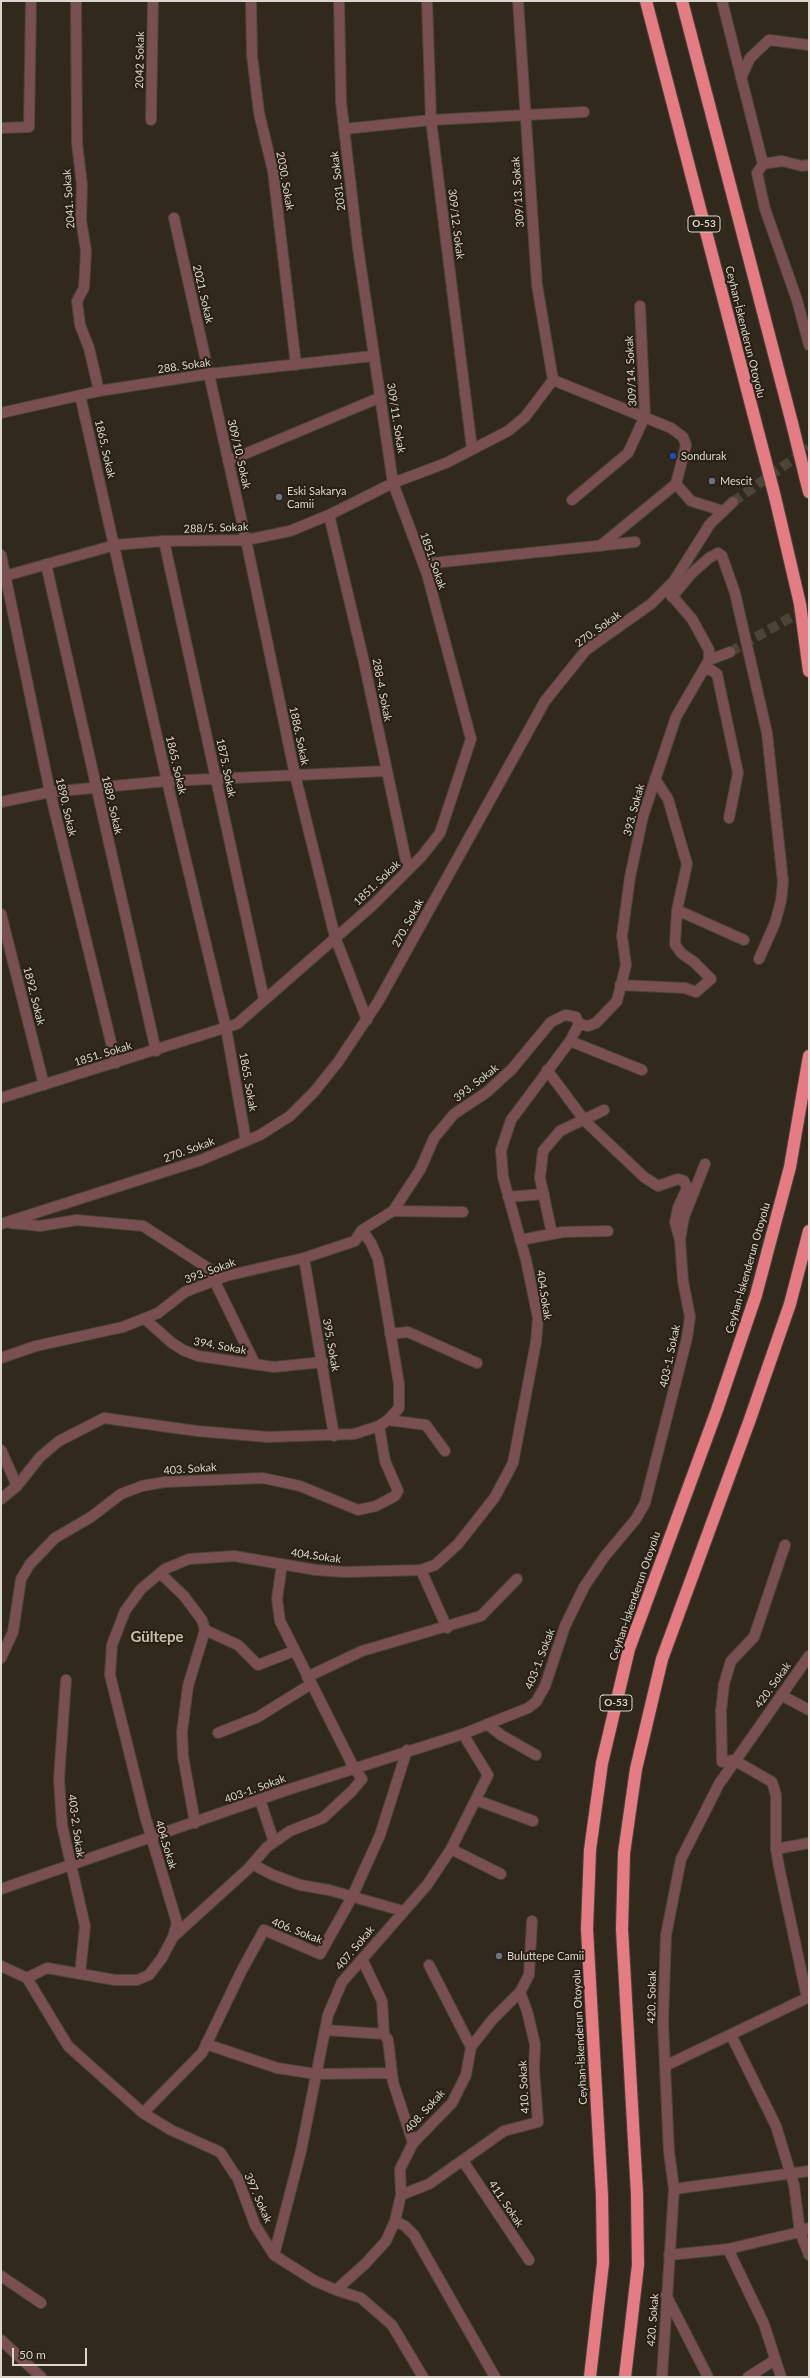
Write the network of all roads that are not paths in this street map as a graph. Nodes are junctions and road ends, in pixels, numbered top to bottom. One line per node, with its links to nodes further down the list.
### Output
1 (31, 1): 17 (street)
2 (76, 1): 28 (street, 2041. Sokak)
3 (153, 1): 15 (street, 2042 Sokak)
4 (251, 1): 25 (street, 2030. Sokak)
5 (339, 1): 18 (street, 2031. Sokak)
6 (427, 1): 16 (street, 309/12. Sokak)
7 (518, 1): 14 (street, 309/13. Sokak)
8 (646, 1): 55 (highway, Ceyhan-İskenderun Otoyolu / O-53, bridge)
9 (682, 1): 37 (highway, Ceyhan-İskenderun Otoyolu, bridge)
10 (722, 1): 12 (street)
11 (809, 45): 12 (street)
12 (741, 78): 19 (street)
13 (584, 112): 14 (street)
14 (524, 115): 16 (street); 27 (street, 309/13. Sokak)
15 (151, 120)
16 (431, 120): 18 (street); 33 (street, 309/12. Sokak)
17 (1, 128)
18 (344, 129): 24 (street, 2031. Sokak)
19 (763, 164): 20 (street); 23 (street)
20 (809, 165)
21 (174, 218): 26 (street, 2021. Sokak)
22 (640, 306): 32 (street, 309/14. Sokak)
23 (809, 345)
24 (373, 356): 25 (street, 288. Sokak); 30 (street, 309/11. Sokak)
25 (296, 365): 26 (street, 288. Sokak)
26 (208, 374): 28 (street, 288. Sokak); 34 (street, 309/10. Sokak)
27 (553, 380): 32 (street); 33 (street, 288/5. Sokak)
28 (99, 391): 29 (street, 288. Sokak)
29 (80, 395): 31 (street, 288. Sokak); 45 (street, 1865. Sokak)
30 (381, 397): 34 (street); 35 (street, 309/11. Sokak)
31 (1, 413)
32 (645, 416): 36 (street); 38 (street, 309/14. Sokak)
33 (472, 450): 35 (street, 288/5. Sokak)
34 (228, 461): 42 (street, 309/10. Sokak)
35 (393, 483): 41 (street, 288/5. Sokak); 49 (street, 1851. Sokak)
36 (676, 484): 40 (street); 46 (street)
37 (809, 492)
38 (572, 500)
39 (733, 502): 40 (street, 270. Sokak)
40 (723, 511): 51 (street, 270. Sokak)
41 (329, 515): 42 (street, 288/5. Sokak); 56 (street, 288-4. Sokak)
42 (246, 540): 43 (street, 288/5. Sokak); 57 (street, 1886. Sokak)
43 (164, 541): 45 (street, 288/5. Sokak); 58 (street, 1875. Sokak)
44 (635, 542): 46 (street)
45 (115, 545): 48 (street, 288/5. Sokak); 60 (street, 1865. Sokak)
46 (600, 546): 49 (street)
47 (1, 555): 50 (street, 1890. Sokak)
48 (46, 564): 50 (street, 288/5. Sokak); 61 (street, 1889. Sokak)
49 (423, 564): 65 (street, 1851. Sokak)
50 (5, 576): 62 (street, 1890. Sokak)
51 (669, 593): 53 (street); 70 (street); 73 (street, 270. Sokak)
52 (730, 652): 53 (street)
53 (709, 660): 54 (street, 393. Sokak)
54 (704, 669): 59 (street, 393. Sokak); 64 (street)
55 (809, 671)
56 (386, 770): 57 (street); 65 (street, 288-4. Sokak)
57 (295, 774): 58 (street); 68 (street, 1886. Sokak)
58 (216, 778): 60 (street); 72 (street, 1875. Sokak)
59 (655, 779): 66 (street); 71 (street, 393. Sokak)
60 (167, 781): 61 (street); 75 (street, 1865. Sokak)
61 (96, 787): 62 (street); 77 (street, 1889. Sokak)
62 (50, 792): 63 (street); 79 (street, 1890. Sokak)
63 (1, 802)
64 (729, 818)
65 (408, 870): 68 (street, 1851. Sokak)
66 (677, 910): 69 (street); 71 (street)
67 (1, 914): 82 (street, 1892. Sokak)
68 (335, 937): 72 (street, 1851. Sokak); 73 (street, 1886. Sokak)
69 (744, 940)
70 (759, 959)
71 (620, 986): 74 (street, 393. Sokak)
72 (264, 999): 75 (street, 1851. Sokak)
73 (367, 1020): 86 (street, 270. Sokak)
74 (579, 1024): 76 (street, 404.Sokak); 90 (street, 393. Sokak)
75 (226, 1028): 77 (street, 1851. Sokak); 86 (street, 1865. Sokak)
76 (570, 1041): 80 (street, 404.Sokak); 81 (street)
77 (156, 1051): 79 (street, 1851. Sokak)
78 (809, 1056): 190 (highway, Ceyhan-İskenderun Otoyolu / O-53)
79 (116, 1063): 82 (street, 1851. Sokak)
80 (547, 1070): 85 (street); 89 (street, 404.Sokak)
81 (642, 1070)
82 (44, 1085): 83 (street, 1851. Sokak)
83 (1, 1096)
84 (604, 1110): 85 (street)
85 (585, 1121): 88 (street); 98 (street)
86 (246, 1141): 92 (street, 270. Sokak)
87 (705, 1164): 98 (street, 403-1. Sokak)
88 (544, 1194): 89 (street); 96 (street)
89 (508, 1197): 97 (street, 404.Sokak)
90 (393, 1211): 91 (street); 93 (street, 393. Sokak)
91 (463, 1212)
92 (3, 1224): 100 (street, 394. Sokak)
93 (362, 1230): 99 (street, 393. Sokak); 102 (street)
94 (608, 1231): 96 (street)
95 (809, 1231): 191 (highway)
96 (552, 1234): 97 (street)
97 (520, 1240): 116 (street, 404.Sokak)
98 (680, 1240): 128 (street, 403-1. Sokak)
99 (304, 1258): 100 (street, 393. Sokak); 104 (street, 395. Sokak)
100 (215, 1282): 101 (street, 393. Sokak); 106 (street, 394. Sokak)
101 (145, 1319): 103 (street, 393. Sokak); 106 (street, 394. Sokak)
102 (390, 1334): 105 (street); 107 (street)
103 (1, 1358)
104 (322, 1362): 106 (street, 394. Sokak); 109 (street, 395. Sokak)
105 (477, 1363)
106 (255, 1364)
107 (388, 1420): 108 (street); 111 (street)
108 (379, 1426): 109 (street); 123 (street, 403. Sokak)
109 (334, 1436): 112 (street)
110 (1, 1450): 112 (street)
111 (445, 1451)
112 (17, 1486): 113 (street)
113 (1, 1499)
114 (785, 1545): 133 (street)
115 (282, 1564): 116 (street, 404.Sokak); 117 (street, 404.Sokak); 121 (street)
116 (421, 1570): 119 (street)
117 (160, 1574): 120 (street); 139 (street, 404.Sokak)
118 (518, 1578): 119 (street)
119 (447, 1628): 125 (street)
120 (205, 1630): 121 (street); 138 (street)
121 (294, 1651): 125 (street)
122 (809, 1656): 126 (street, 420. Sokak)
123 (1, 1658)
124 (66, 1680): 145 (street, 403-2. Sokak)
125 (309, 1681): 129 (street); 134 (street)
126 (781, 1694): 127 (street); 133 (street, 420. Sokak)
127 (809, 1710)
128 (487, 1724): 130 (street, 403-1. Sokak); 132 (street)
129 (218, 1733)
130 (463, 1734): 131 (street, 403-1. Sokak); 136 (street, 407. Sokak)
131 (407, 1750): 134 (street, 403-1. Sokak); 148 (street, 406. Sokak)
132 (536, 1755)
133 (734, 1760): 143 (street); 164 (street, 420. Sokak)
134 (354, 1768): 135 (street, 403-1. Sokak); 140 (street)
135 (260, 1800): 138 (street, 403-1. Sokak); 140 (street)
136 (476, 1800): 137 (street); 142 (street, 407. Sokak)
137 (533, 1821)
138 (195, 1823): 139 (street, 403-1. Sokak)
139 (152, 1838): 145 (street, 403-1. Sokak); 151 (street, 404.Sokak)
140 (274, 1842): 144 (street)
141 (809, 1843): 143 (street)
142 (451, 1849): 146 (street); 149 (street, 407. Sokak)
143 (776, 1849): 158 (street)
144 (252, 1864): 148 (street); 151 (street)
145 (70, 1867): 147 (street, 403-1. Sokak); 155 (street, 403-2. Sokak)
146 (501, 1874)
147 (1, 1889)
148 (352, 1897): 149 (street); 162 (street, 406. Sokak)
149 (402, 1911): 152 (street, 407. Sokak)
150 (532, 1921): 157 (street, 408. Sokak)
151 (172, 1937): 155 (street, 404.Sokak)
152 (362, 1959): 159 (street, 407. Sokak); 160 (street)
153 (429, 1965): 163 (street)
154 (1, 1966): 156 (street)
155 (80, 1974): 156 (street, 404.Sokak)
156 (26, 1978): 167 (street, 397. Sokak)
157 (520, 1992): 163 (street, 408. Sokak); 169 (street, 410. Sokak)
158 (808, 1998): 161 (street)
159 (325, 2030): 160 (street); 166 (street, 407. Sokak)
160 (384, 2034): 165 (street)
161 (731, 2035): 164 (street); 171 (street)
162 (206, 2044): 166 (street); 167 (street, 406. Sokak)
163 (472, 2047): 168 (street, 408. Sokak)
164 (665, 2066): 172 (street, 420. Sokak)
165 (391, 2073): 166 (street); 168 (street)
166 (316, 2074): 177 (street, 407. Sokak)
167 (143, 2113): 177 (street, 397. Sokak)
168 (413, 2143): 173 (street, 408. Sokak)
169 (463, 2161): 173 (street, 410. Sokak); 180 (street, 411. Sokak)
170 (809, 2171): 171 (street)
171 (791, 2174): 172 (street); 175 (street)
172 (674, 2189): 179 (street, 420. Sokak)
173 (401, 2195): 174 (street, 408. Sokak)
174 (395, 2221): 182 (street, 408. Sokak); 189 (street)
175 (805, 2230): 176 (street); 178 (street)
176 (728, 2249): 179 (street); 186 (street)
177 (274, 2255): 182 (street, 397. Sokak)
178 (809, 2255)
179 (669, 2256): 183 (street, 420. Sokak)
180 (529, 2260)
181 (1, 2276): 184 (street)
182 (336, 2290): 188 (street, 397. Sokak)
183 (666, 2295): 192 (street, 420. Sokak); 193 (street)
184 (41, 2303)
185 (1, 2340): 187 (street)
186 (776, 2360): 194 (street); 195 (street)
187 (41, 2377)
188 (423, 2377)
189 (495, 2377)
190 (590, 2377)
191 (625, 2377)
192 (662, 2377)
193 (708, 2377)
194 (748, 2377)
195 (781, 2377)

